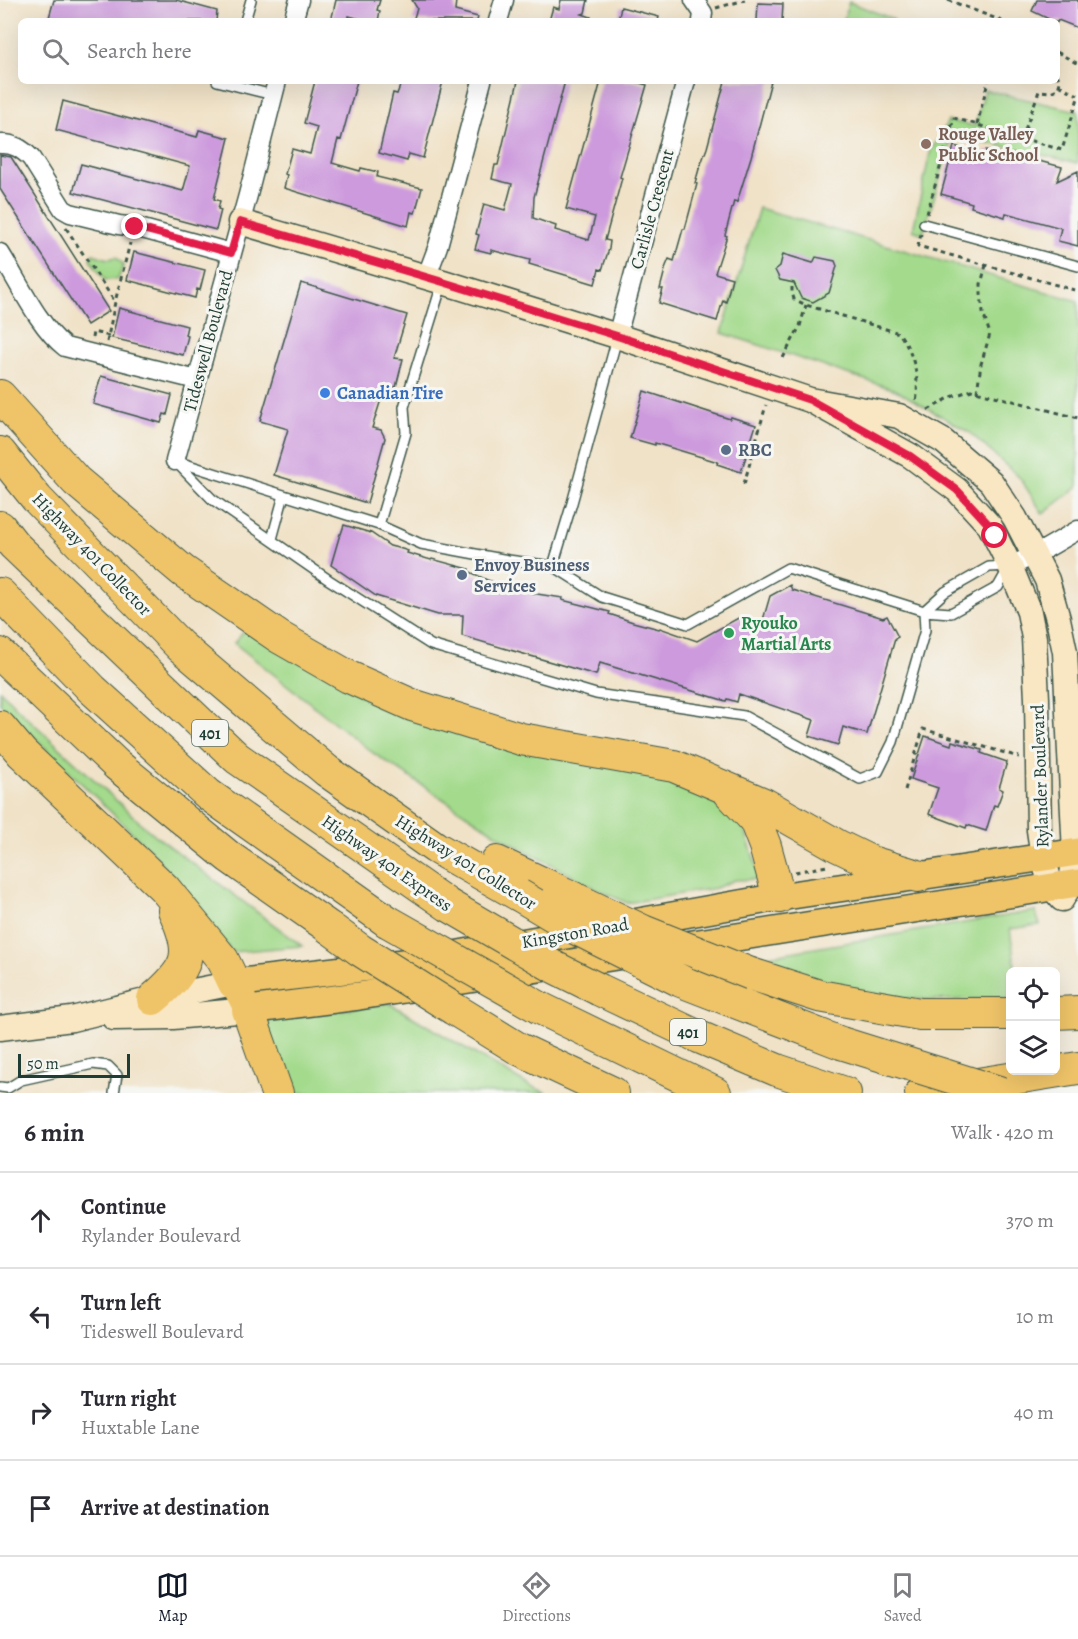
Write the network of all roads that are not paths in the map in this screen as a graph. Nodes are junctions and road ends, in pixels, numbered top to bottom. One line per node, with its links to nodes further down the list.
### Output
1 (251, 0): 4 (lane)
2 (299, 0): 5 (street)
3 (504, 0): 6 (street)
4 (246, 18)
5 (294, 18)
6 (499, 18)
7 (238, 84): 10 (lane)
8 (481, 84): 17 (street)
9 (685, 84): 18 (street, Carlisle Crescent)
10 (275, 88): 12 (street, Tideswell Boulevard)
11 (0, 144): 15 (street)
12 (240, 222): 15 (street, Tideswell Boulevard); 17 (street, Rylander Boulevard)
13 (924, 224): 16 (lane)
14 (0, 253): 19 (street)
15 (231, 253): 19 (street, Tideswell Boulevard)
16 (1078, 266)
17 (435, 280): 18 (street, Rylander Boulevard); 25 (lane)
18 (617, 336): 21 (street, Rylander Boulevard); 30 (lane)
19 (197, 380): 23 (street, Tideswell Boulevard)
20 (0, 396): 38 (highway)
21 (810, 400): 29 (street, Rylander Boulevard); 31 (street, Rylander Boulevard)
22 (0, 453): 37 (highway, Highway 401 Collector / 401)
23 (175, 461): 24 (lane); 28 (lane)
24 (284, 495): 25 (lane); 28 (lane)
25 (379, 525): 30 (lane)
26 (0, 527): 62 (highway, Highway 401 Express / 401, bridge)
27 (1078, 530): 29 (street)
28 (272, 539): 33 (lane)
29 (1035, 555): 31 (street); 35 (street, Rylander Boulevard)
30 (553, 566): 33 (lane)
31 (1010, 566): 33 (lane); 33 (lane); 40 (street, Rylander Boulevard)
32 (0, 594): 58 (highway, 401, bridge)
33 (924, 611)
34 (0, 654): 61 (highway, bridge)
35 (1072, 682): 39 (street, Rylander Boulevard)
36 (0, 727): 44 (highway)
37 (327, 771): 50 (highway, bridge); 65 (highway, Highway 401 Collector / 401, bridge)
38 (724, 787): 41 (highway); 43 (highway)
39 (1077, 852): 40 (main road, Kingston Road); 42 (street, Rylander Boulevard)
40 (1043, 857): 41 (main road, Kingston Road); 42 (street, Rylander Boulevard)
41 (918, 876): 43 (main road, Kingston Road)
42 (1067, 884): 45 (main road, Kingston Road)
43 (786, 885): 45 (main road); 46 (main road, Kingston Road)
44 (164, 888): 46 (highway); 47 (highway)
45 (786, 929): 46 (main road, Kingston Road)
46 (241, 997): 47 (street, Kingston Road); 51 (street, Kingston Road); 60 (highway)
47 (153, 999): 51 (street, Kingston Road)
48 (1078, 1012): 49 (highway)
49 (1060, 1013)
50 (1006, 1014)
51 (72, 1019): 52 (street, Kingston Road)
52 (0, 1028)
53 (1078, 1049): 54 (highway)
54 (1060, 1051)
55 (1006, 1064): 63 (highway)
56 (1078, 1068): 64 (highway)
57 (6, 1089): 59 (lane)
58 (713, 1092)
59 (114, 1093)
60 (277, 1093)
61 (613, 1093)
62 (845, 1093)
63 (905, 1093)
64 (921, 1093)
65 (1002, 1093)

